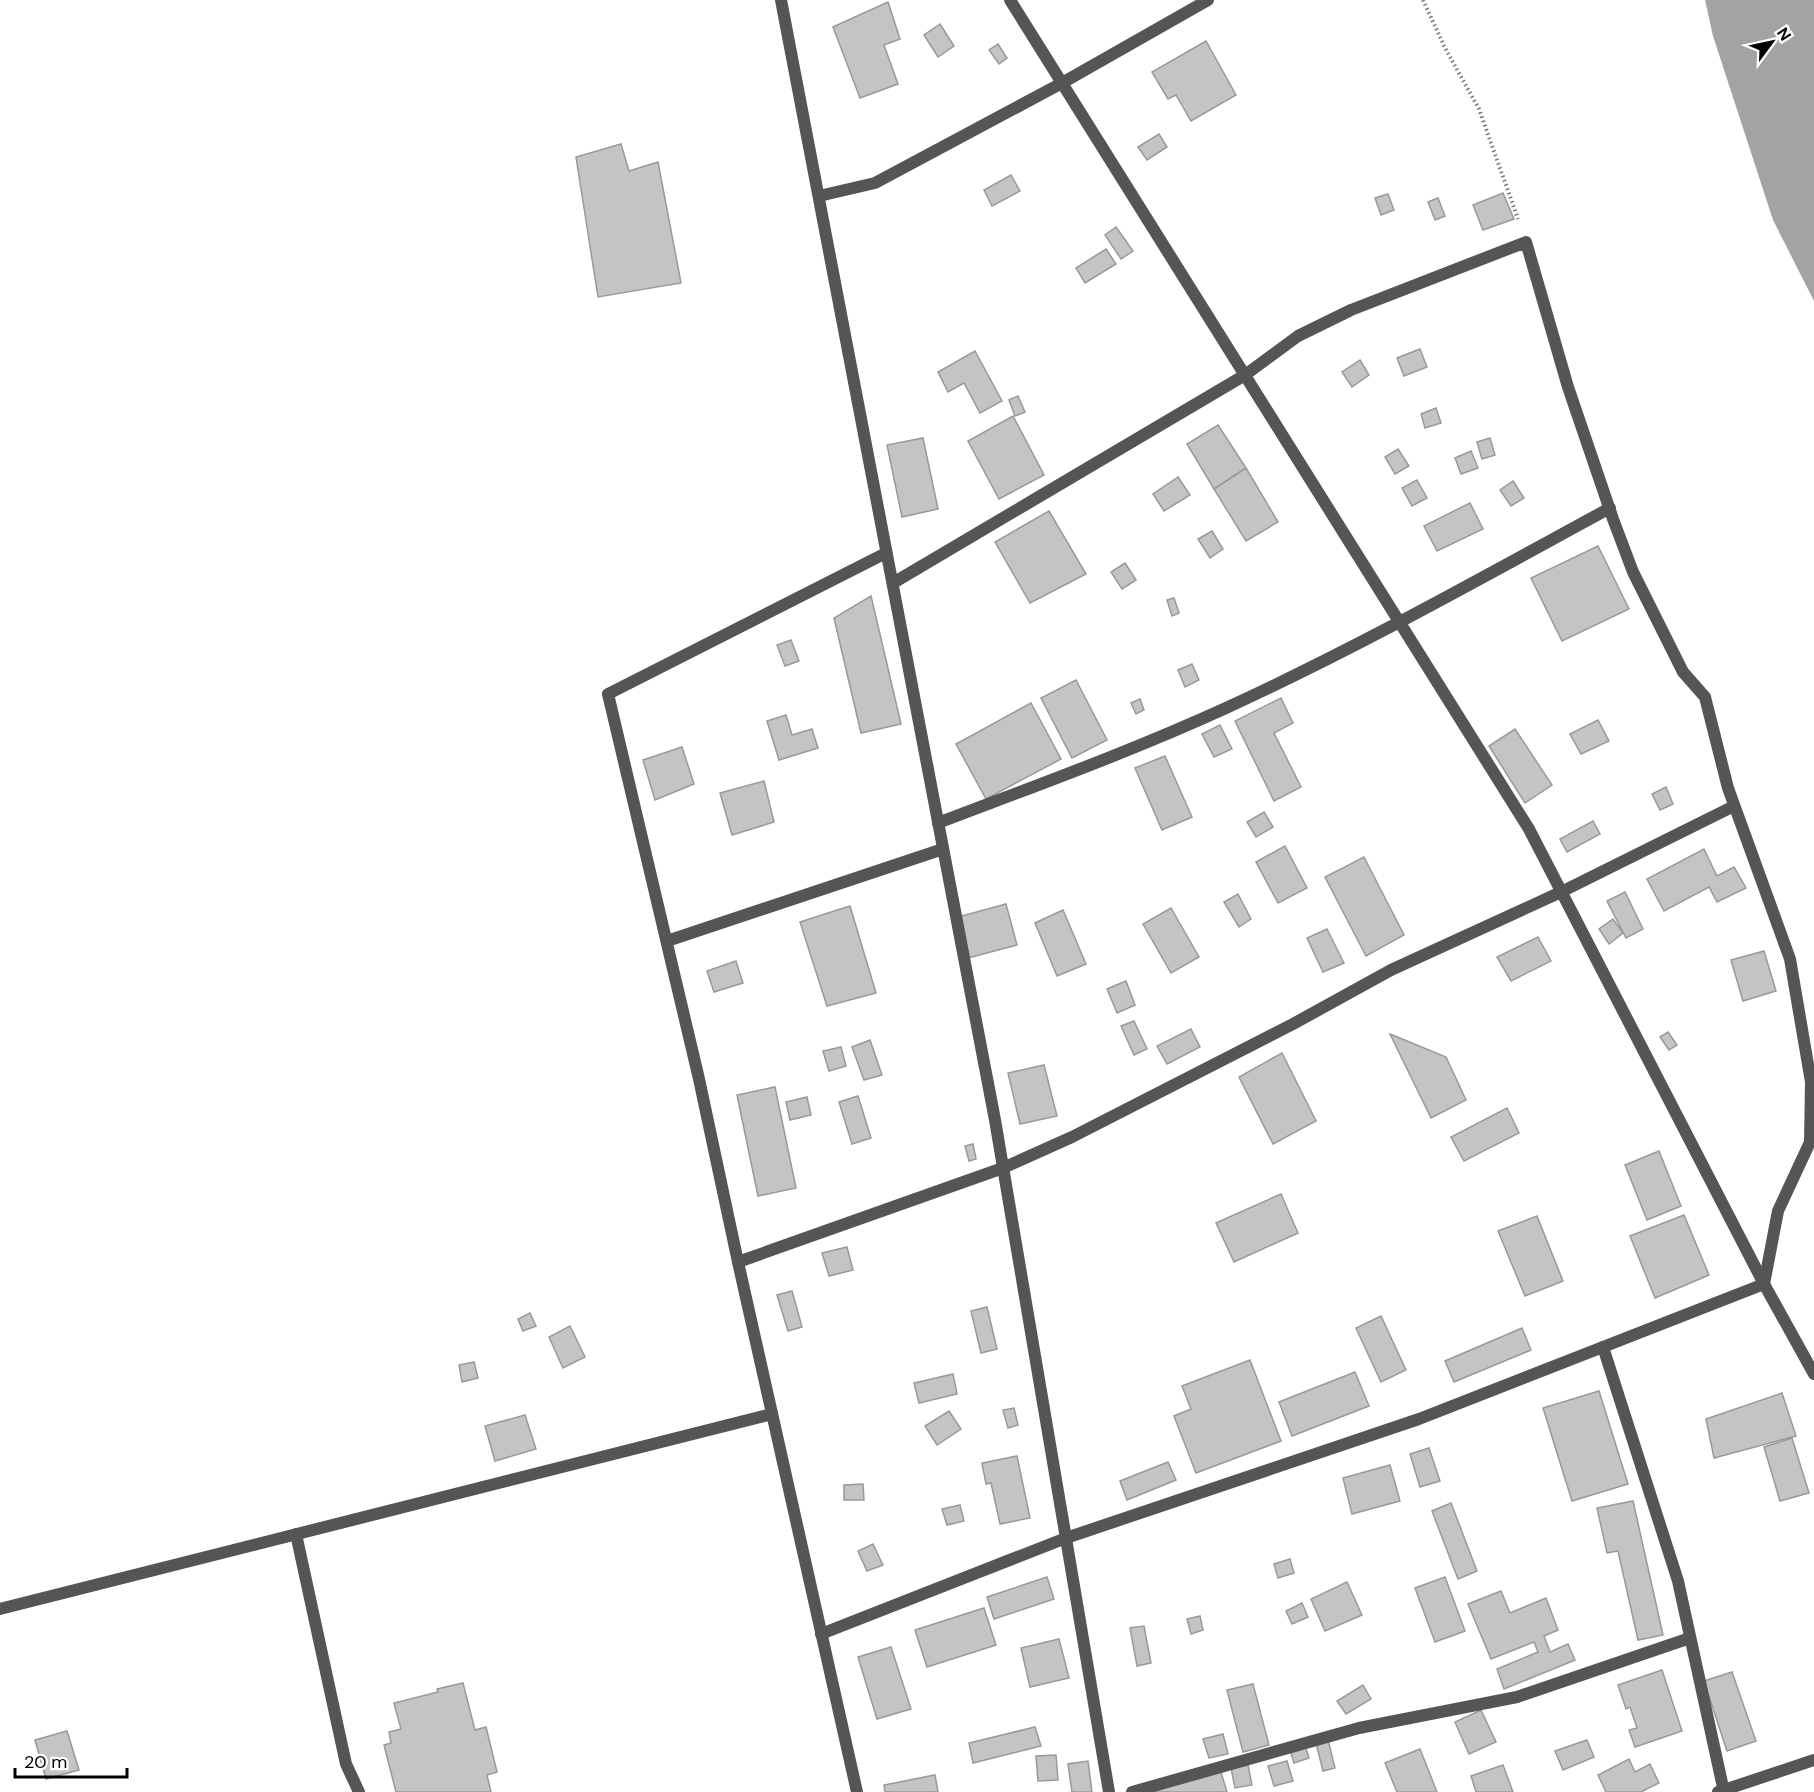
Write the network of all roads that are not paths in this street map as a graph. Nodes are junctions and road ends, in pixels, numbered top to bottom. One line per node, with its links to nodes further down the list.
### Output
1 (781, 0): 5 (street)
2 (1010, 0): 4 (street)
3 (1208, 0): 4 (street)
4 (1062, 83): 5 (street); 6 (street)
5 (819, 196): 8 (street)
6 (1245, 375): 7 (street); 9 (street); 10 (street)
7 (1610, 508): 10 (street); 11 (street)
8 (886, 553): 9 (street); 15 (street)
9 (892, 583): 12 (street)
10 (1400, 623): 12 (street); 14 (street)
11 (1734, 806): 14 (street); 18 (street)
12 (938, 823): 13 (street)
13 (943, 849): 15 (street); 16 (street)
14 (1561, 892): 16 (street); 18 (street)
15 (667, 941): 17 (street)
16 (1003, 1168): 17 (street); 23 (street)
17 (738, 1262): 21 (street)
18 (1764, 1284): 19 (street); 20 (street)
19 (1604, 1347): 23 (street); 26 (street)
20 (1814, 1374)
21 (772, 1414): 22 (street); 25 (street)
22 (296, 1534): 24 (street); 29 (street)
23 (1066, 1538): 25 (street); 31 (street)
24 (0, 1609)
25 (821, 1634): 30 (street)
26 (1690, 1638): 28 (street); 32 (street)
27 (1814, 1760): 28 (street)
28 (1722, 1791)
29 (359, 1792)
30 (857, 1792)
31 (1109, 1792)
32 (1132, 1792)

